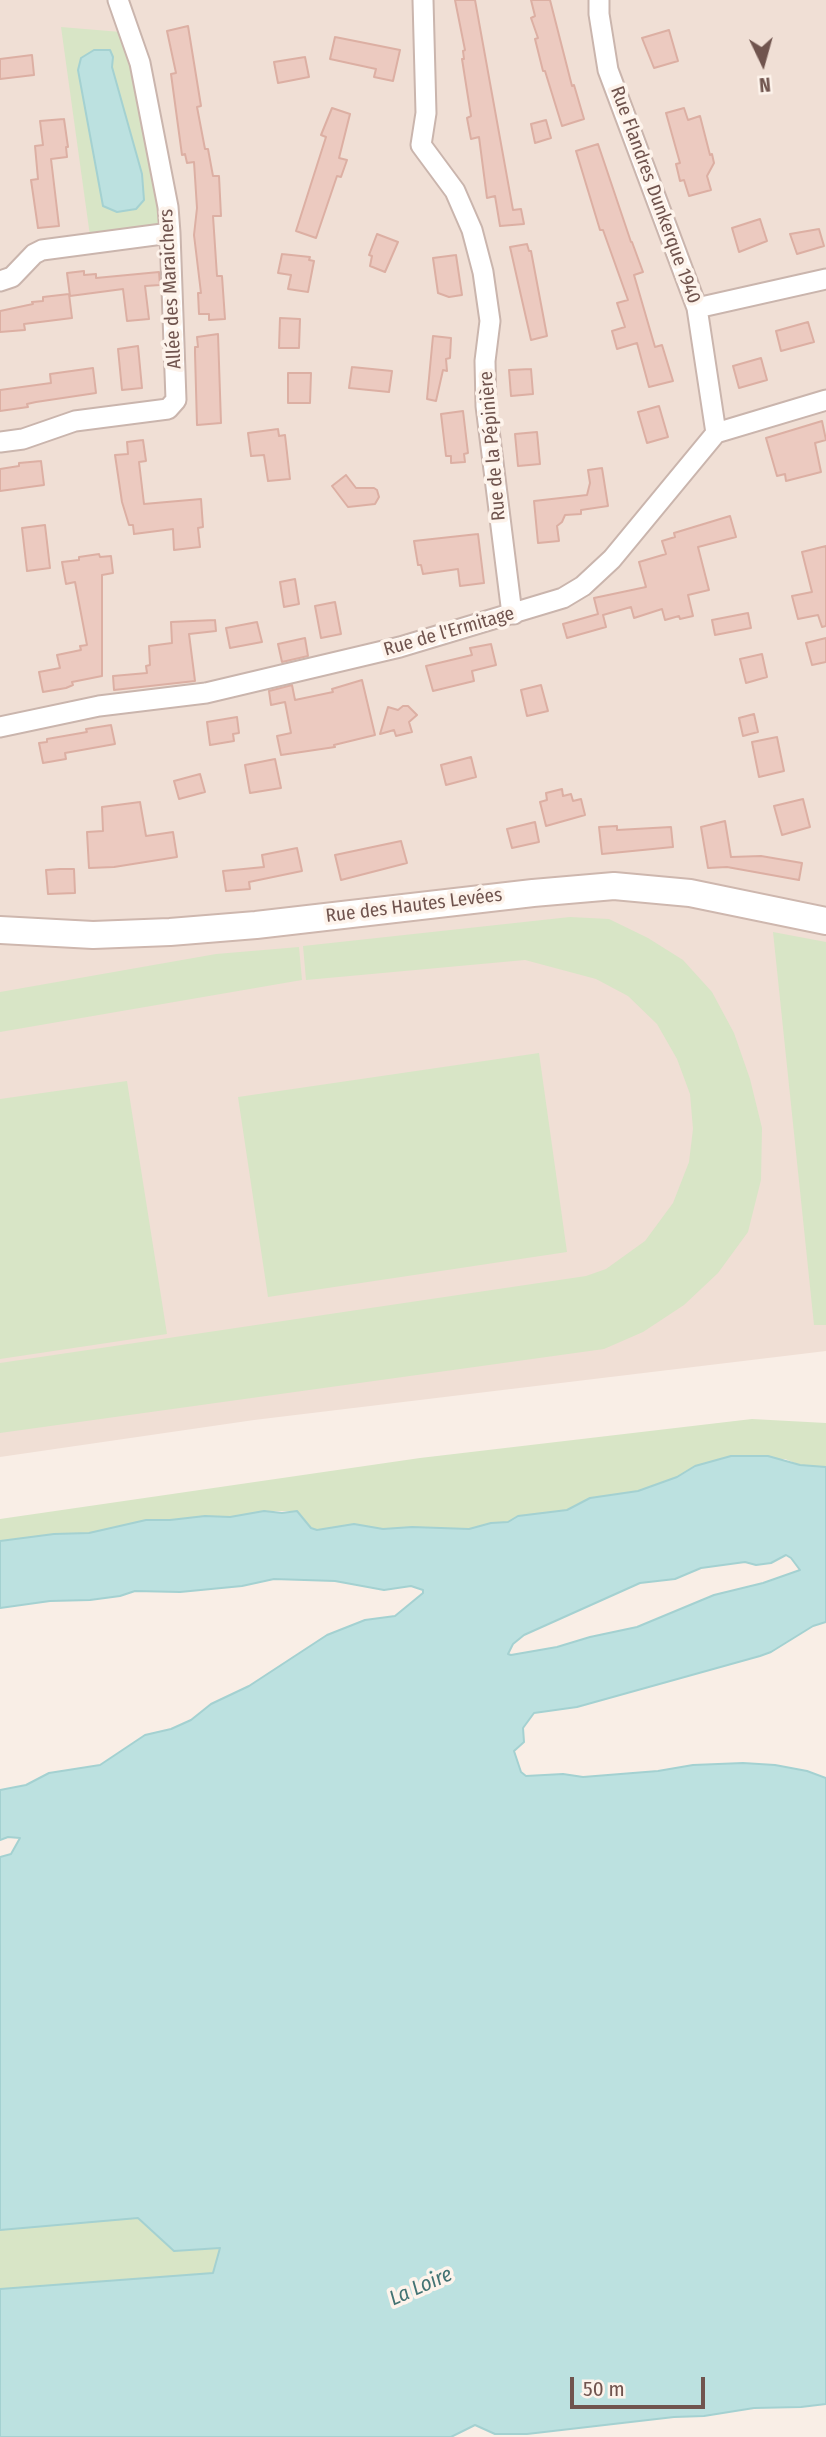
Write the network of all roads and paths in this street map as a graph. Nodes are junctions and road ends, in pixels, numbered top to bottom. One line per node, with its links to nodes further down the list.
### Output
1 (118, 0): 4 (street, Allée des Maraichers)
2 (423, 0): 11 (street, Rue de la Pépinière)
3 (599, 0): 7 (street, Rue Flandres Dunkerque 1940)
4 (170, 233): 6 (street); 10 (street, Allée des Maraichers)
5 (826, 279): 7 (street)
6 (0, 281)
7 (697, 308): 9 (street, Rue Flandres Dunkerque 1940)
8 (826, 400): 9 (street)
9 (716, 433): 11 (street, Rue de l'Ermitage)
10 (0, 442)
11 (514, 614): 12 (street, Rue de l'Ermitage)
12 (0, 727)
13 (826, 921): 14 (street, Rue des Hautes Levées)
14 (0, 930)

